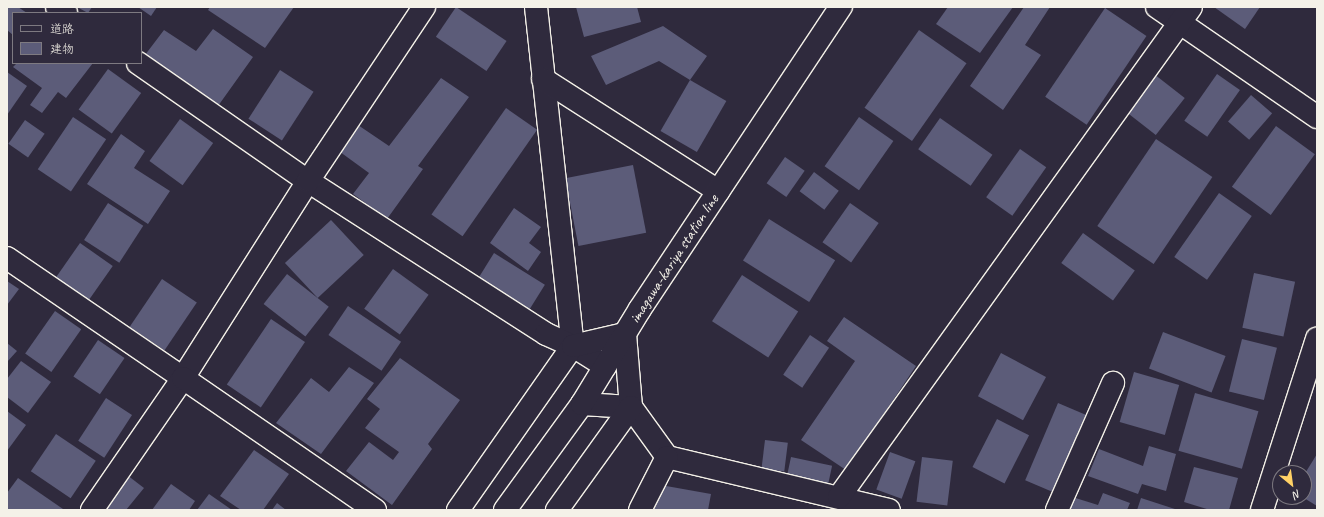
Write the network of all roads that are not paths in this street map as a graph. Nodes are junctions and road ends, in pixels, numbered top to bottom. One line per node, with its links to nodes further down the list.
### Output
1 (424, 7): 9 (street)
2 (536, 7): 7 (street)
3 (1157, 7): 5 (street)
4 (837, 9): 10 (street, imagawa-kariya station line)
5 (1186, 15): 8 (street); 21 (street)
6 (139, 64): 9 (street)
7 (542, 79): 10 (street); 14 (street)
8 (1317, 117)
9 (308, 180): 14 (street); 16 (street)
10 (718, 191): 12 (street, imagawa-kariya station line)
11 (7, 258): 16 (street)
12 (625, 334): 14 (street); 15 (street, imagawa-kariya station line); 19 (street)
13 (1317, 339): 30 (street)
14 (573, 346): 15 (street); 24 (street)
15 (605, 366): 18 (street, imagawa-kariya station line)
16 (183, 378): 22 (street); 23 (street)
17 (1113, 383): 29 (street)
18 (582, 404): 19 (street); 25 (street, imagawa-kariya station line)
19 (632, 407): 20 (street); 26 (street)
20 (667, 457): 21 (street); 27 (street)
21 (839, 498): 28 (street)
22 (92, 510)
23 (375, 510)
24 (458, 510)
25 (505, 510)
26 (557, 510)
27 (640, 510)
28 (889, 510)
29 (1056, 510)
30 (1262, 510)

